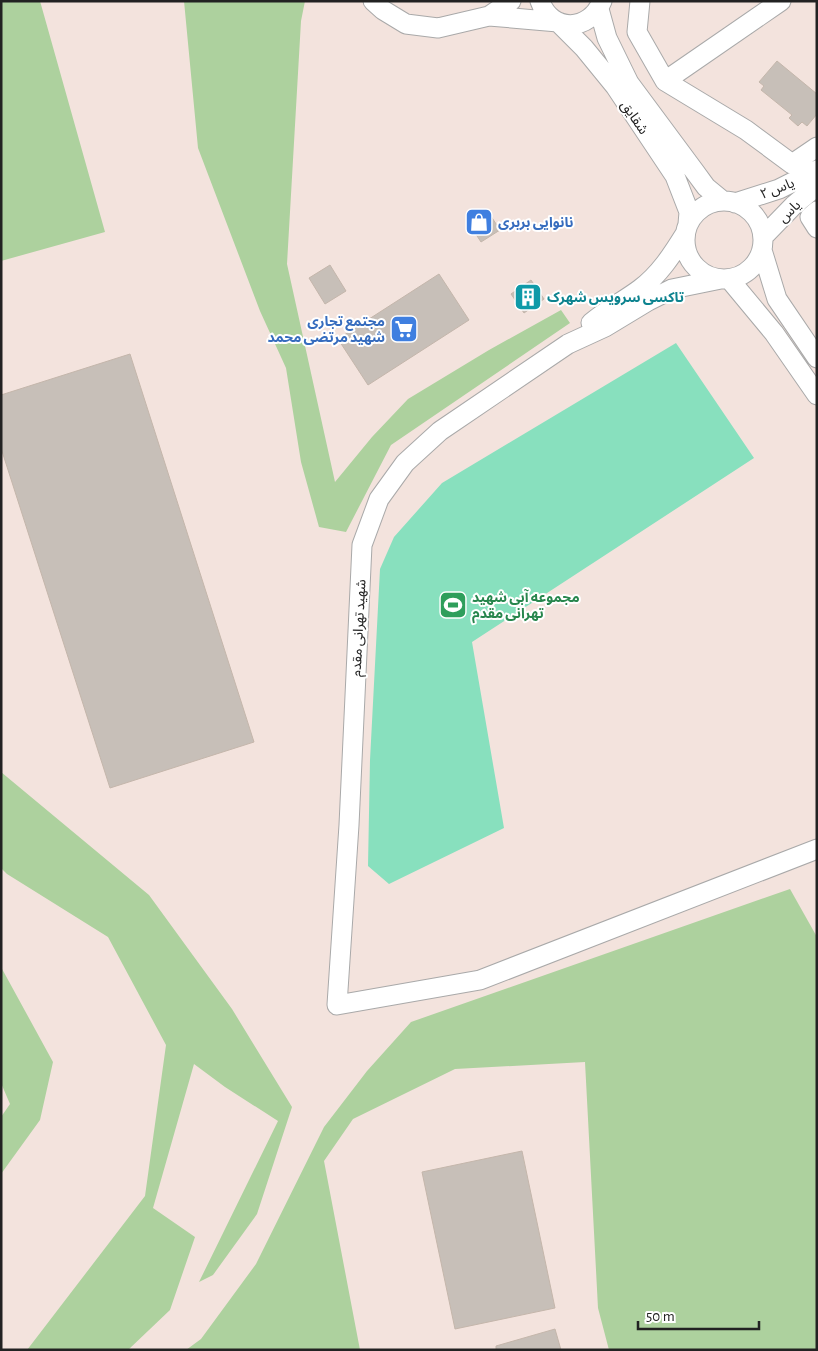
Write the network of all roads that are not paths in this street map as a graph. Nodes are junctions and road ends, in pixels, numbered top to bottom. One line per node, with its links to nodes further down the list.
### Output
1 (374, 1): 7 (street)
2 (511, 1): 7 (street)
3 (540, 1): 8 (street, شقایق)
4 (640, 1): 9 (street)
5 (781, 1): 9 (street)
6 (600, 5): 8 (street); 12 (street, شقایق)
7 (489, 16): 8 (street)
8 (558, 22): 14 (street, شقایق)
9 (665, 81): 11 (street)
10 (817, 147): 11 (street)
11 (809, 188): 12 (street, یاس ۲); 13 (street); 15 (street, یاس)
12 (729, 202): 14 (street); 15 (street)
13 (817, 228)
14 (686, 229): 16 (street); 17 (street, شهید تهرانی مقدم)
15 (762, 244): 16 (street); 18 (street)
16 (726, 280): 17 (street, شهید تهرانی مقدم); 19 (street)
17 (568, 344): 20 (street, شهید تهرانی مقدم)
18 (817, 358)
19 (817, 395)
20 (817, 848)

